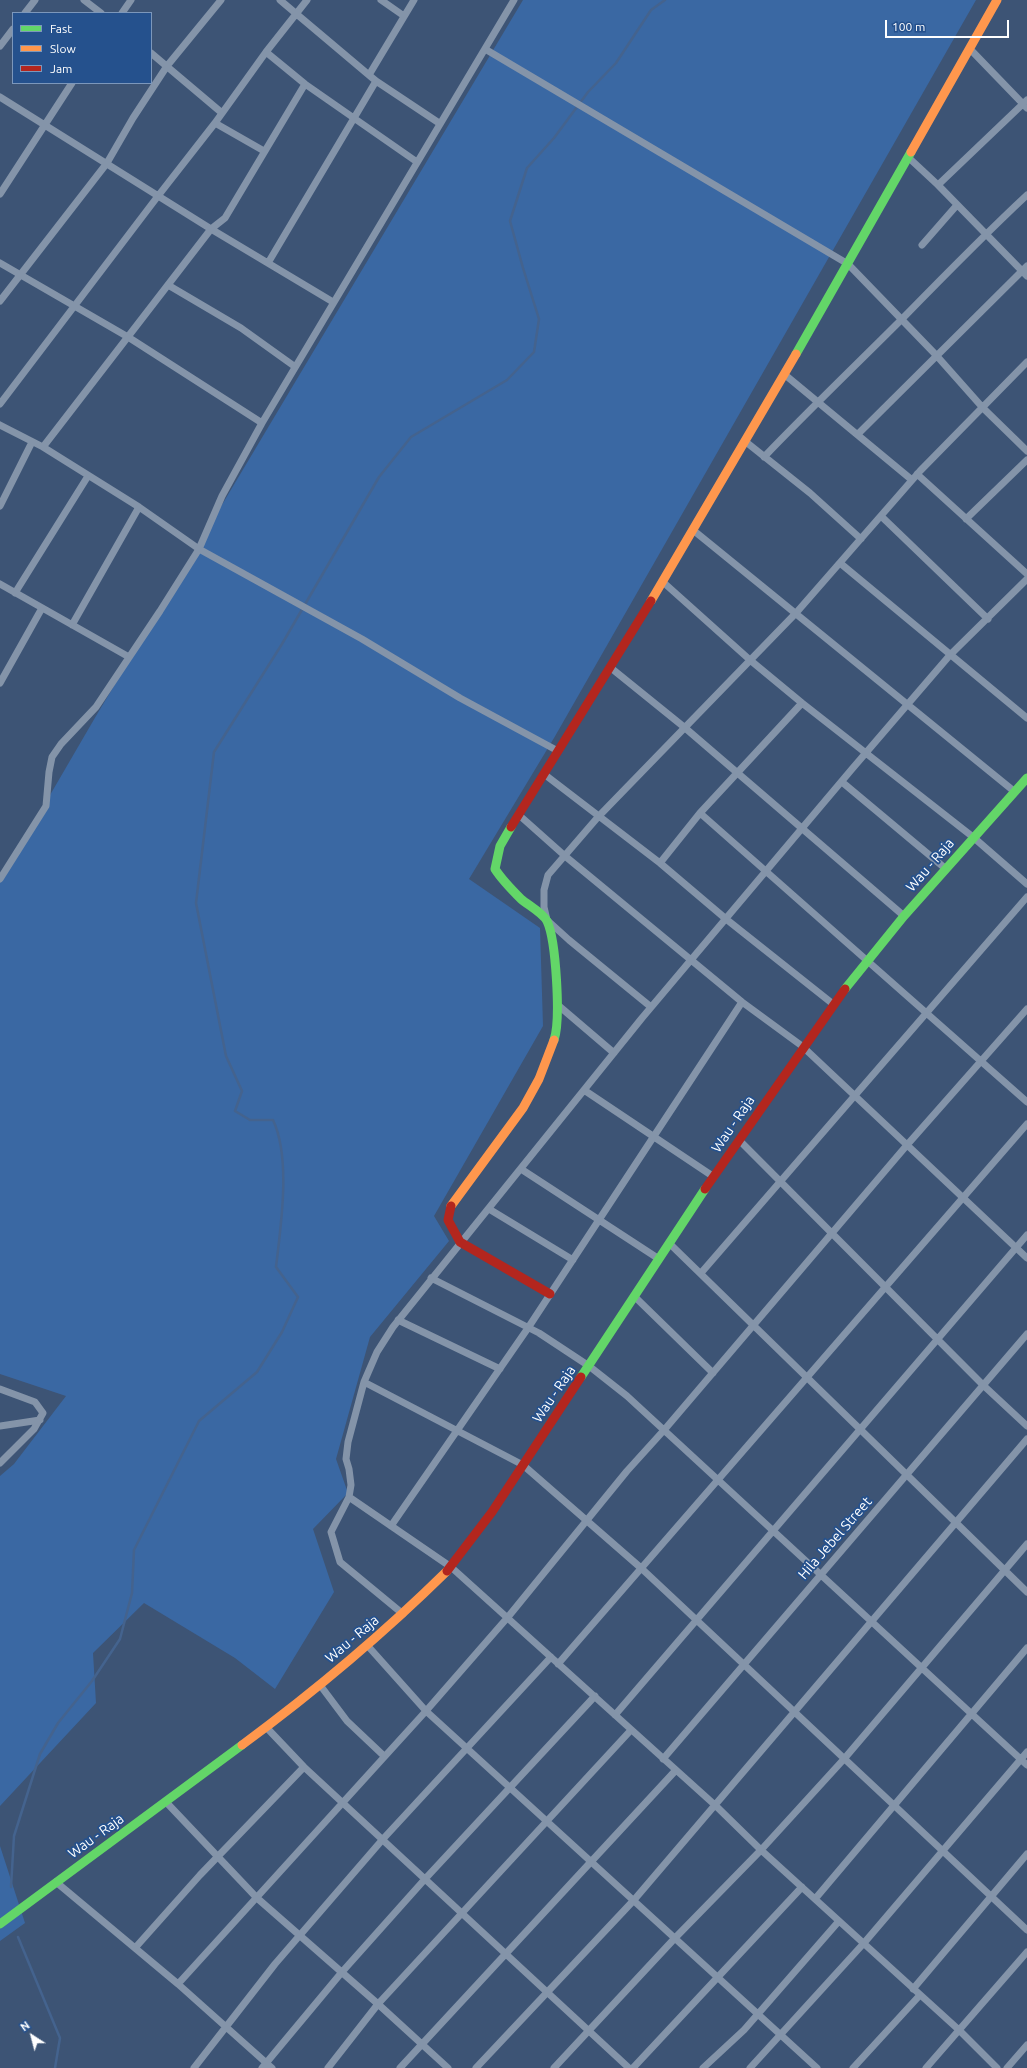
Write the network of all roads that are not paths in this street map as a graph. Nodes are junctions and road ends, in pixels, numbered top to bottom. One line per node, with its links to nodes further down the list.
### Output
1 (35, 0): 11 (street)
2 (84, 0): 12 (street)
3 (131, 0): 13 (street)
4 (221, 0): 22 (street)
5 (280, 0): 14 (street)
6 (307, 0): 14 (street)
7 (381, 0): 15 (street)
8 (414, 0): 15 (street)
9 (514, 0): 18 (street)
10 (997, 0): 19 (main road)
11 (26, 12)
12 (100, 12)
13 (123, 12)
14 (296, 14): 20 (street); 23 (street)
15 (404, 16): 23 (street)
16 (12, 30): 17 (street)
17 (0, 46)
18 (485, 49): 32 (street); 48 (street)
19 (970, 49): 28 (street); 35 (main road)
20 (266, 52): 26 (street); 29 (street)
21 (152, 54): 22 (street)
22 (167, 66): 29 (street); 37 (street)
23 (370, 75): 24 (street)
24 (376, 81): 30 (street); 32 (street)
25 (71, 84): 33 (street)
26 (305, 84): 30 (street); 34 (street)
27 (0, 97): 33 (street)
28 (1026, 104): 38 (street)
29 (222, 113): 31 (street)
30 (353, 119): 36 (street); 47 (street)
31 (215, 123): 34 (street); 41 (street)
32 (439, 124): 36 (street)
33 (45, 125): 37 (street); 39 (street)
34 (264, 152): 43 (street)
35 (909, 158): 38 (street); 48 (main road)
36 (417, 162): 53 (street)
37 (107, 163): 41 (street); 50 (street)
38 (938, 185): 42 (street)
39 (0, 194)
40 (1027, 195): 44 (street)
41 (158, 196): 43 (street); 54 (street)
42 (957, 205): 44 (street); 45 (street)
43 (211, 229): 47 (street); 51 (street)
44 (986, 233): 49 (street); 55 (street)
45 (922, 244)
46 (0, 263): 50 (street)
47 (268, 263): 53 (street)
48 (848, 264): 55 (street); 60 (main road)
49 (1025, 271): 57 (street)
50 (20, 275): 52 (street); 54 (street)
51 (168, 285): 56 (street); 59 (street)
52 (0, 301)
53 (333, 302): 59 (street)
54 (74, 306): 56 (street); 62 (street)
55 (901, 319): 57 (street); 61 (street)
56 (128, 337): 64 (street); 69 (street)
57 (936, 355): 63 (street); 66 (street)
58 (1027, 362): 63 (street)
59 (294, 366): 64 (street)
60 (784, 374): 61 (street); 68 (main road)
61 (817, 401): 66 (street); 71 (street)
62 (0, 404)
63 (983, 408): 70 (street); 74 (street)
64 (262, 423): 81 (street)
65 (0, 425): 67 (street)
66 (858, 434): 74 (street)
67 (32, 442): 69 (street); 75 (street)
68 (746, 442): 71 (street); 79 (main road)
69 (43, 447): 73 (street)
70 (1027, 451)
71 (764, 457): 80 (street)
72 (1027, 460): 78 (street)
73 (88, 476): 76 (street); 87 (street)
74 (915, 477): 77 (street); 78 (street)
75 (0, 506)
76 (139, 507): 81 (street); 91 (street)
77 (881, 516): 80 (street); 90 (street)
78 (966, 519): 83 (street)
79 (693, 530): 85 (main road); 89 (street)
80 (861, 539): 82 (street)
81 (199, 549): 93 (street); 101 (street)
82 (840, 563): 89 (street); 92 (street)
83 (1027, 574)
84 (1027, 579): 90 (street)
85 (663, 582): 94 (street); 95 (main road)
86 (0, 584): 87 (street)
87 (16, 593): 88 (street)
88 (42, 608): 91 (street); 96 (street)
89 (796, 613): 94 (street); 98 (street)
90 (988, 619): 92 (street)
91 (72, 625): 93 (street)
92 (950, 655): 98 (street); 99 (street)
93 (129, 657): 117 (street)
94 (750, 660): 97 (street); 100 (street)
95 (611, 668): 100 (street); 101 (main road)
96 (0, 683)
97 (802, 703): 102 (street); 103 (street)
98 (907, 705): 102 (street); 107 (street)
99 (1027, 718)
100 (684, 727): 103 (street); 110 (street)
101 (558, 751): 104 (main road)
102 (866, 753): 106 (street); 112 (street)
103 (738, 773): 108 (street); 111 (street)
104 (544, 774): 109 (main road); 110 (street)
105 (1027, 778): 107 (main road, Wau - Raja)
106 (842, 782): 111 (street); 115 (street)
107 (1015, 792): 112 (main road, Wau - Raja)
108 (700, 813): 114 (street); 116 (street)
109 (519, 815): 113 (street); 122 (main road)
110 (598, 817): 113 (street); 114 (street)
111 (802, 829): 116 (street); 120 (street)
112 (973, 837): 115 (main road, Wau - Raja); 118 (street)
113 (564, 856): 122 (street); 123 (street)
114 (660, 863): 121 (street)
115 (946, 869): 120 (main road, Wau - Raja)
116 (766, 872): 121 (street); 124 (street)
117 (0, 879)
118 (1027, 884)
119 (1027, 897): 130 (street)
120 (904, 916): 124 (main road, Wau - Raja)
121 (726, 919): 123 (street); 126 (street)
122 (547, 920): 127 (main road); 128 (street)
123 (692, 959): 125 (street); 128 (street)
124 (867, 962): 126 (main road, Wau - Raja); 130 (street)
125 (742, 1002): 131 (street); 138 (street)
126 (833, 1004): 131 (main road, Wau - Raja)
127 (559, 1006): 132 (street); 149 (main road)
128 (651, 1007): 132 (street)
129 (1027, 1009): 133 (street)
130 (926, 1014): 133 (street); 135 (street)
131 (802, 1046): 135 (street); 139 (main road, Wau - Raja)
132 (614, 1053): 134 (street)
133 (981, 1062): 136 (street); 140 (street)
134 (584, 1090): 138 (street); 141 (street)
135 (855, 1096): 140 (street); 143 (street)
136 (1027, 1102)
137 (1027, 1124): 144 (street)
138 (652, 1137): 142 (street); 146 (street)
139 (739, 1140): 142 (main road, Wau - Raja); 143 (street)
140 (907, 1145): 144 (street); 147 (street)
141 (521, 1169): 145 (street); 146 (street)
142 (714, 1177): 150 (main road, Wau - Raja)
143 (780, 1183): 147 (street); 155 (street)
144 (962, 1198): 151 (street); 157 (street)
145 (489, 1209): 149 (street); 154 (street)
146 (600, 1220): 153 (street); 154 (street)
147 (831, 1234): 157 (street); 161 (street)
148 (1027, 1235): 151 (street)
149 (460, 1242): 156 (street); 158 (main road)
150 (669, 1244): 153 (main road, Wau - Raja); 155 (street)
151 (1016, 1248): 152 (street); 164 (street)
152 (1027, 1258)
153 (659, 1259): 159 (main road, Wau - Raja)
154 (573, 1260): 158 (street)
155 (701, 1273): 161 (street)
156 (431, 1278): 160 (street); 162 (street)
157 (884, 1287): 164 (street); 168 (street)
158 (550, 1294): 162 (street)
159 (634, 1296): 165 (main road, Wau - Raja); 167 (street)
160 (398, 1320): 166 (street); 169 (street)
161 (754, 1325): 167 (street); 168 (street)
162 (528, 1328): 165 (street); 166 (street)
163 (1027, 1334): 170 (street, Hila Jebel Street)
164 (937, 1340): 170 (street); 177 (street)
165 (589, 1366): 176 (street); 180 (main road, Wau - Raja)
166 (500, 1369): 175 (street)
167 (713, 1373): 176 (street)
168 (807, 1376): 177 (street); 182 (street)
169 (364, 1382): 175 (street); 183 (street)
170 (983, 1385): 174 (street); 181 (street, Hila Jebel Street)
171 (0, 1389): 172 (street)
172 (40, 1420): 173 (street); 179 (street)
173 (0, 1426)
174 (1027, 1426)
175 (458, 1429): 180 (street); 186 (street)
176 (665, 1429): 182 (street); 184 (street)
177 (861, 1430): 181 (street); 187 (street)
178 (1027, 1439): 185 (street)
179 (0, 1463)
180 (523, 1465): 184 (street); 189 (main road, Wau - Raja)
181 (907, 1474): 185 (street); 192 (street, Hila Jebel Street)
182 (718, 1479): 187 (street); 190 (street)
183 (349, 1496): 186 (street); 194 (street)
184 (586, 1519): 190 (street); 195 (street)
185 (956, 1522): 191 (street); 197 (street)
186 (391, 1526): 189 (street)
187 (774, 1530): 192 (street); 196 (street)
188 (1027, 1544): 191 (street)
189 (451, 1567): 194 (main road, Wau - Raja); 195 (street)
190 (641, 1568): 196 (street); 201 (street)
191 (1004, 1570): 193 (street); 203 (street)
192 (821, 1574): 197 (street); 202 (street, Hila Jebel Street)
193 (1027, 1592)
194 (403, 1614): 198 (main road, Wau - Raja)
195 (508, 1617): 200 (street); 206 (street)
196 (696, 1620): 202 (street); 209 (street)
197 (873, 1622): 203 (street); 207 (street)
198 (367, 1645): 204 (main road, Wau - Raja); 206 (street)
199 (1027, 1648): 208 (street)
200 (551, 1657): 201 (street); 212 (street)
201 (558, 1664): 205 (street)
202 (744, 1665): 207 (street); 215 (street, Hila Jebel Street)
203 (922, 1667): 208 (street); 216 (street)
204 (320, 1685): 210 (main road, Wau - Raja); 214 (street)
205 (595, 1696): 209 (street); 221 (street)
206 (426, 1711): 212 (street); 214 (street)
207 (795, 1713): 216 (street); 225 (street)
208 (971, 1714): 217 (street); 224 (street)
209 (615, 1715): 211 (street)
210 (266, 1727): 219 (street); 222 (main road, Wau - Raja)
211 (632, 1730): 215 (street); 226 (street)
212 (467, 1748): 221 (street); 227 (street)
213 (1027, 1752): 217 (street)
214 (384, 1756): 223 (street)
215 (663, 1759): 220 (street)
216 (844, 1759): 224 (street); 228 (street)
217 (1021, 1760): 218 (street); 229 (street)
218 (1027, 1765)
219 (304, 1766): 223 (street); 231 (street)
220 (676, 1770): 225 (street); 232 (street)
221 (510, 1787): 226 (street); 233 (street)
222 (166, 1802): 231 (street); 234 (main road, Wau - Raja)
223 (342, 1802): 227 (street); 237 (street)
224 (894, 1805): 229 (street); 238 (street)
225 (716, 1806): 228 (street); 239 (street)
226 (548, 1821): 232 (street); 240 (street)
227 (383, 1839): 233 (street); 244 (street)
228 (761, 1850): 235 (street); 245 (street)
229 (942, 1851): 236 (street); 246 (street)
230 (1027, 1854): 236 (street)
231 (218, 1858): 237 (street); 247 (street)
232 (591, 1861): 239 (street); 249 (street)
233 (425, 1879): 240 (street); 250 (street)
234 (56, 1882): 242 (main road, Wau - Raja); 247 (street)
235 (802, 1887): 238 (street); 251 (street)
236 (992, 1897): 243 (street); 253 (street)
237 (257, 1898): 244 (street); 252 (street)
238 (815, 1899): 241 (street)
239 (634, 1900): 245 (street); 254 (street)
240 (463, 1913): 249 (street); 256 (street)
241 (839, 1921): 246 (street); 257 (street)
242 (0, 1924)
243 (1027, 1930)
244 (300, 1935): 250 (street); 258 (street)
245 (675, 1938): 251 (street); 260 (street)
246 (864, 1944): 253 (street); 261 (street)
247 (135, 1948): 252 (street)
248 (1027, 1952): 259 (street)
249 (506, 1953): 254 (street); 262 (street)
250 (342, 1972): 256 (street); 264 (street)
251 (718, 1977): 257 (street); 272 (street)
252 (178, 1984): 258 (street)
253 (913, 1989): 255 (street)
254 (547, 1992): 260 (street); 269 (street)
255 (920, 1995): 259 (street); 276 (street)
256 (378, 2004): 262 (street); 266 (street)
257 (758, 2014): 261 (street); 273 (street)
258 (228, 2027): 264 (street); 265 (street)
259 (959, 2030): 277 (street); 278 (street)
260 (589, 2031): 270 (street); 271 (street)
261 (780, 2035): 274 (street); 275 (street)
262 (422, 2044): 267 (street); 268 (street)
263 (1027, 2045): 279 (street)
264 (267, 2066)
265 (194, 2068)
266 (328, 2068)
267 (400, 2068)
268 (448, 2068)
269 (476, 2068)
270 (554, 2068)
271 (629, 2068)
272 (633, 2068)
273 (703, 2068)
274 (750, 2068)
275 (817, 2068)
276 (853, 2068)
277 (926, 2068)
278 (998, 2068)
279 (1007, 2068)

